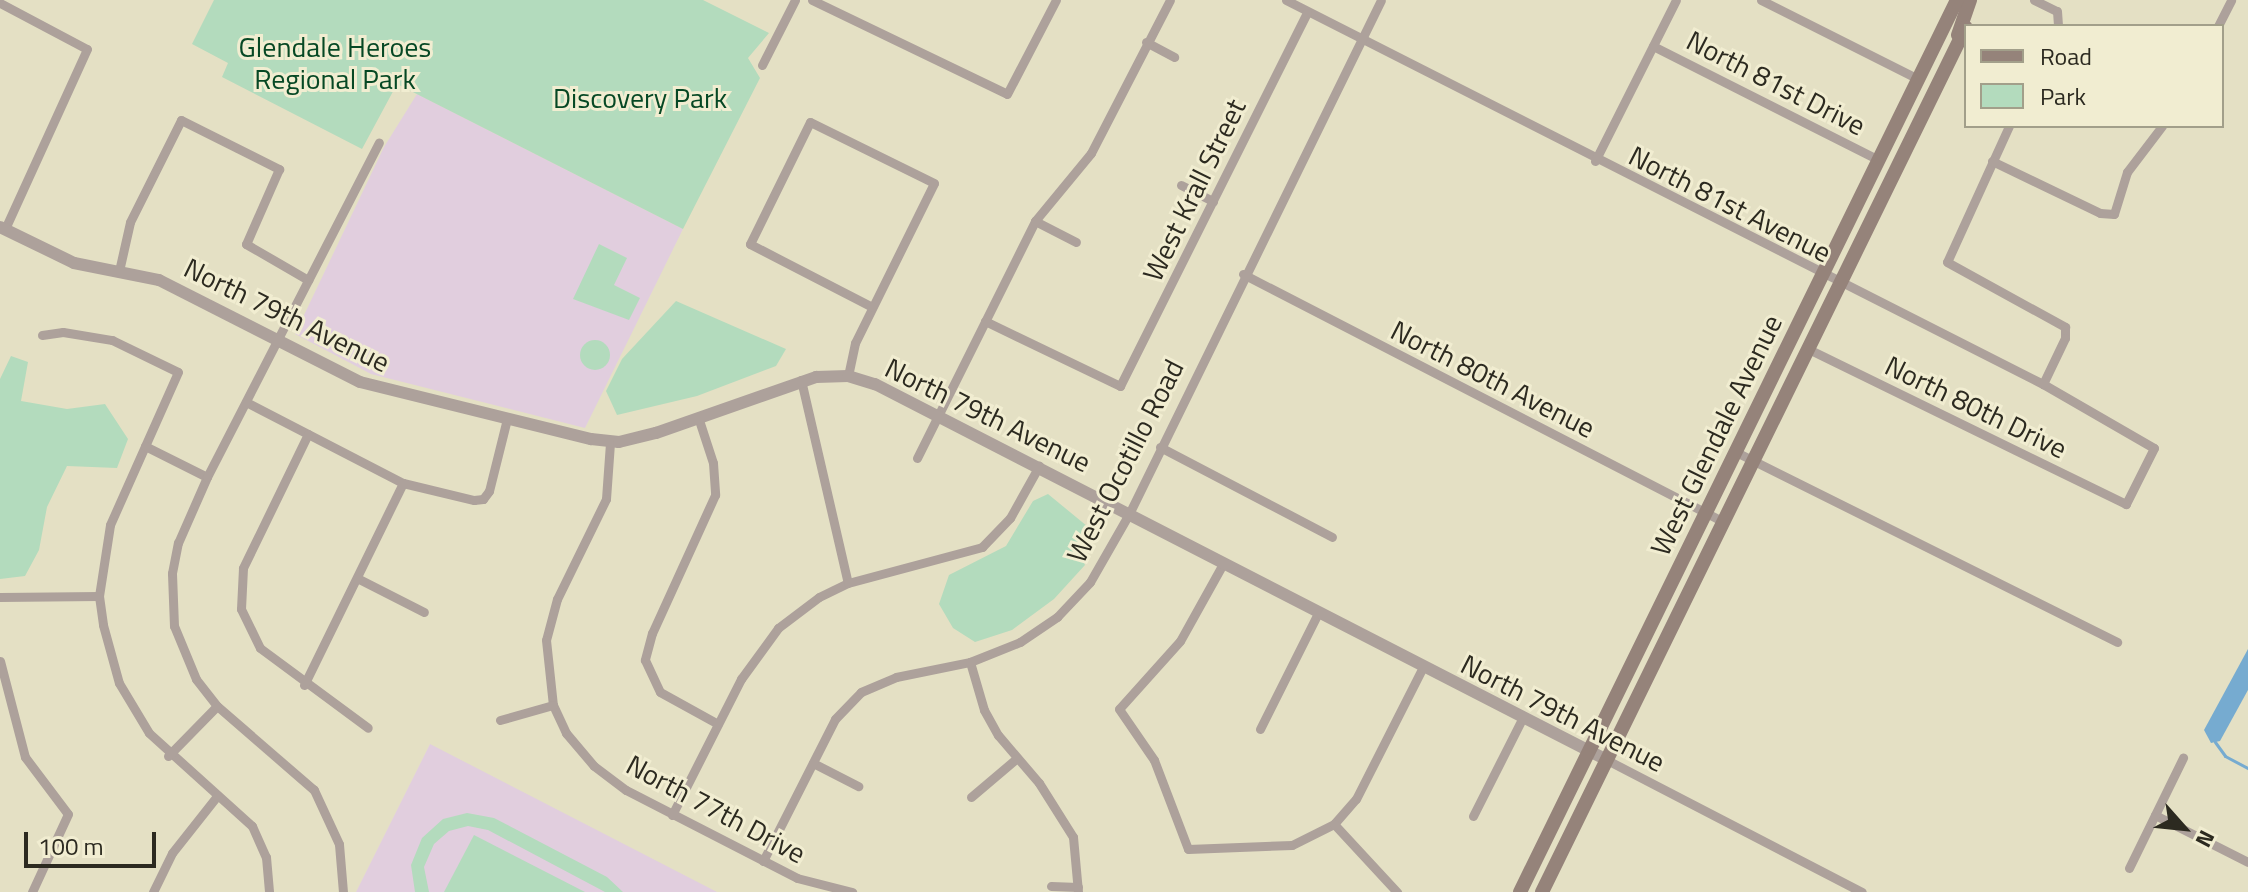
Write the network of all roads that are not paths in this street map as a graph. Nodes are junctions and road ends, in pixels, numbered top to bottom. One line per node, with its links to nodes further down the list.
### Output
1 (795, 0): 25 (street)
2 (812, 0): 3 (street)
3 (1056, 0)
4 (1170, 0): 21 (street)
5 (1286, 0): 15 (street, North 81st Avenue)
6 (1381, 0): 20 (street, West Ocotillo Road)
7 (1676, 0): 22 (street)
8 (1761, 0): 26 (street)
9 (1957, 0): 26 (main road, West Glendale Avenue)
10 (1970, 0): 23 (main road)
11 (1979, 0): 17 (main road, West Glendale Avenue)
12 (2034, 0): 16 (street)
13 (2231, 0): 18 (street)
14 (0, 3): 36 (street)
15 (1307, 13): 20 (street, North 81st Avenue); 34 (street, West Krall Street)
16 (2059, 21)
17 (1967, 24)
18 (2219, 24)
19 (1964, 31): 23 (main road, West Glendale Avenue)
20 (1361, 41): 31 (street, North 81st Avenue); 39 (street, West Ocotillo Road)
21 (1146, 42): 24 (street); 35 (street)
22 (1653, 46): 30 (street, North 81st Drive); 31 (street)
23 (1956, 48): 42 (main road, West Glendale Avenue)
24 (1174, 57)
25 (762, 65)
26 (1918, 79): 30 (main road, West Glendale Avenue)
27 (2008, 128): 32 (street)
28 (2160, 128): 32 (street)
29 (379, 143): 41 (street)
30 (1879, 160): 40 (main road, West Glendale Avenue)
31 (1595, 161): 40 (street, North 81st Avenue)
32 (1992, 161): 50 (street)
33 (1181, 185): 34 (street)
34 (1213, 201): 44 (street, West Krall Street)
35 (1035, 221): 37 (street); 44 (street)
36 (2, 228): 38 (street, North 79th Avenue)
37 (1076, 242)
38 (119, 271): 41 (street); 46 (street, North 79th Avenue)
39 (1243, 274): 58 (street, West Ocotillo Road); 66 (street, North 80th Avenue)
40 (1822, 275): 42 (street, North 81st Avenue); 60 (main road, West Glendale Avenue)
41 (308, 280): 46 (street)
42 (1840, 285): 47 (main road, West Glendale Avenue); 50 (street, North 81st Avenue)
43 (872, 307): 43 (street); 48 (street)
44 (985, 321): 52 (street)
45 (42, 335): 57 (street)
46 (277, 341): 51 (street); 54 (street, North 79th Avenue)
47 (1808, 349): 59 (street, North 80th Drive); 62 (main road, West Glendale Avenue)
48 (848, 376): 49 (street, North 79th Avenue); 52 (street, North 79th Avenue)
49 (801, 380): 53 (street, North 79th Avenue); 72 (street)
50 (2043, 384): 59 (street, North 81st Avenue)
51 (246, 402): 55 (street); 64 (street)
52 (939, 414): 61 (street); 63 (street, North 79th Avenue)
53 (698, 417): 56 (street, North 79th Avenue); 88 (street)
54 (507, 419): 56 (street, North 79th Avenue); 65 (street)
55 (308, 434): 65 (street); 81 (street)
56 (610, 443): 82 (street, North 77th Drive)
57 (145, 446): 64 (street); 73 (street)
58 (1160, 447): 67 (street, West Ocotillo Road); 69 (street)
59 (2154, 448)
60 (1736, 452): 62 (street); 66 (main road, West Glendale Avenue)
61 (917, 458)
62 (1754, 460): 68 (main road, West Glendale Avenue); 77 (street)
63 (1039, 466): 67 (street, North 79th Avenue); 72 (street)
64 (207, 477): 83 (street)
65 (403, 483): 71 (street)
66 (1706, 513): 68 (street, North 80th Avenue); 91 (main road, West Glendale Avenue)
67 (1129, 514): 70 (street, North 79th Avenue); 79 (street, West Ocotillo Road)
68 (1724, 522): 95 (main road, West Glendale Avenue)
69 (1332, 537)
70 (1224, 562): 75 (street, North 79th Avenue); 103 (street)
71 (357, 578): 76 (street); 81 (street)
72 (848, 583): 88 (street)
73 (99, 596): 74 (street); 92 (street)
74 (0, 597)
75 (1319, 611): 80 (street, North 79th Avenue); 90 (street)
76 (424, 612)
77 (2117, 642)
78 (0, 661): 84 (street)
79 (970, 662): 93 (street); 96 (street, West Ocotillo Road)
80 (1423, 667): 85 (street, North 79th Avenue); 103 (street)
81 (304, 685): 89 (street)
82 (553, 705): 87 (street); 100 (street, North 77th Drive)
83 (217, 706): 92 (street); 112 (street)
84 (12, 717): 86 (street); 109 (street)
85 (1523, 717): 91 (street, North 79th Avenue); 102 (street)
86 (0, 719)
87 (500, 720)
88 (718, 724): 100 (street)
89 (368, 728)
90 (1260, 729)
91 (1590, 751): 95 (street, North 79th Avenue); 115 (main road, West Glendale Avenue)
92 (168, 756): 98 (street)
93 (1017, 758): 99 (street); 108 (street)
94 (2183, 758): 101 (street)
95 (1607, 760): 116 (main road, West Glendale Avenue); 117 (street, North 79th Avenue)
96 (813, 763): 97 (street); 104 (street, West Ocotillo Road)
97 (858, 786)
98 (217, 796): 110 (street); 111 (street)
99 (971, 797)
100 (672, 815): 104 (street, North 77th Drive)
101 (2155, 815): 105 (street); 106 (street)
102 (1473, 816)
103 (1334, 824): 114 (street)
104 (763, 861): 113 (street, North 77th Drive)
105 (2248, 862)
106 (2129, 868)
107 (1051, 886): 108 (street)
108 (1078, 889)
109 (32, 892)
110 (153, 892)
111 (269, 892)
112 (343, 892)
113 (852, 892)
114 (1397, 892)
115 (1520, 892)
116 (1542, 892)
117 (1862, 892)

